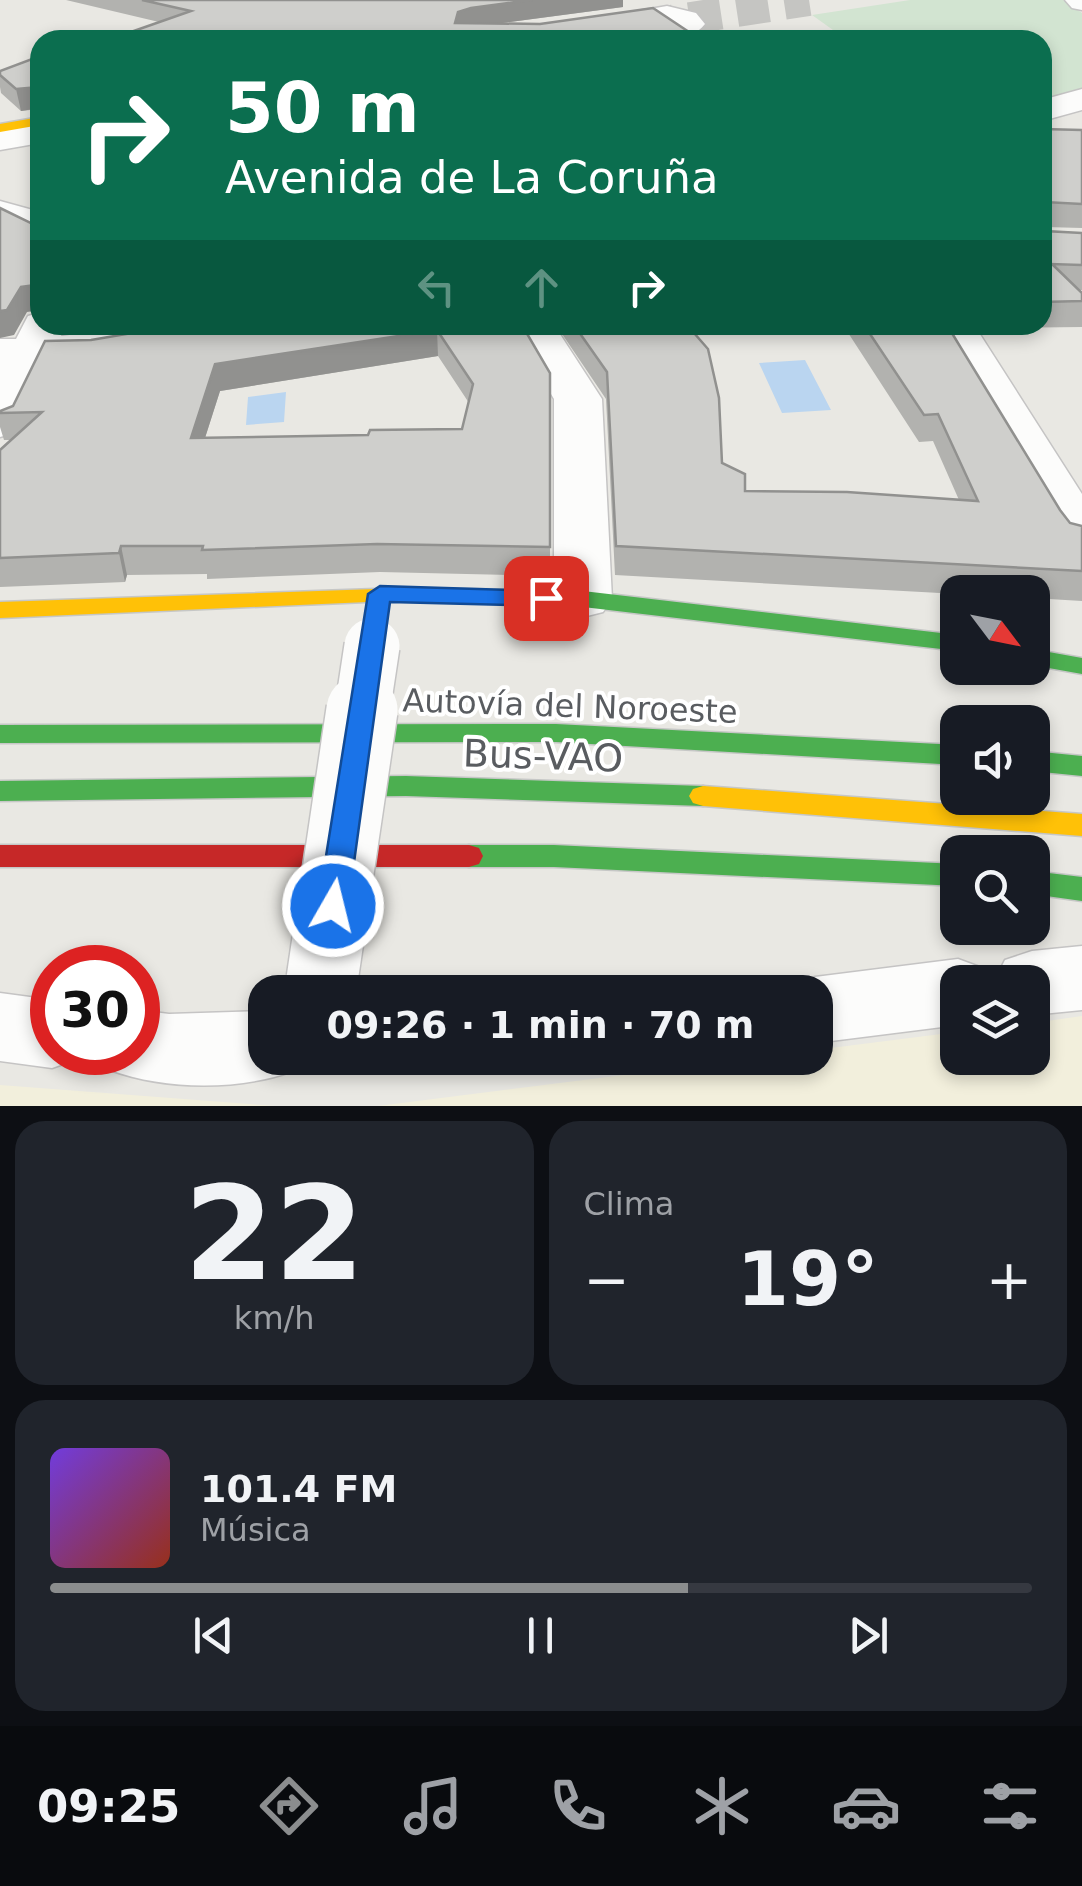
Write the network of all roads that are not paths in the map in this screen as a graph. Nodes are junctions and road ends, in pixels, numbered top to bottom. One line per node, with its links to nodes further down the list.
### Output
1 (1082, 99): 2 (street)
2 (1052, 109)
3 (30, 113): 4 (street)
4 (0, 118)
5 (30, 123): 6 (main road)
6 (0, 128)
7 (30, 135): 8 (street)
8 (0, 140)
9 (176, 335): 12 (street)
10 (538, 335): 15 (street)
11 (958, 335): 14 (street)
12 (26, 344): 13 (street)
13 (0, 422)
14 (1082, 536)
15 (582, 600): 17 (main road); 18 (main road)
16 (0, 610): 17 (main road)
17 (376, 620): 31 (street, bridge)
18 (940, 641)
19 (1050, 660): 20 (main road)
20 (1082, 666)
21 (0, 734): 22 (main road, Autovía del Noroeste)
22 (940, 754)
23 (1050, 763): 24 (main road)
24 (1082, 766)
25 (0, 791): 26 (main road, Bus-VAO)
26 (1082, 825)
27 (0, 856): 28 (main road)
28 (940, 874)
29 (1050, 885): 30 (main road)
30 (1082, 889)
31 (323, 975)
32 (1082, 978): 33 (street)
33 (1050, 981)
34 (940, 994): 35 (street)
35 (833, 1008)
36 (0, 1027): 37 (street)
37 (30, 1031)
38 (248, 1047): 39 (street)
39 (160, 1048)

